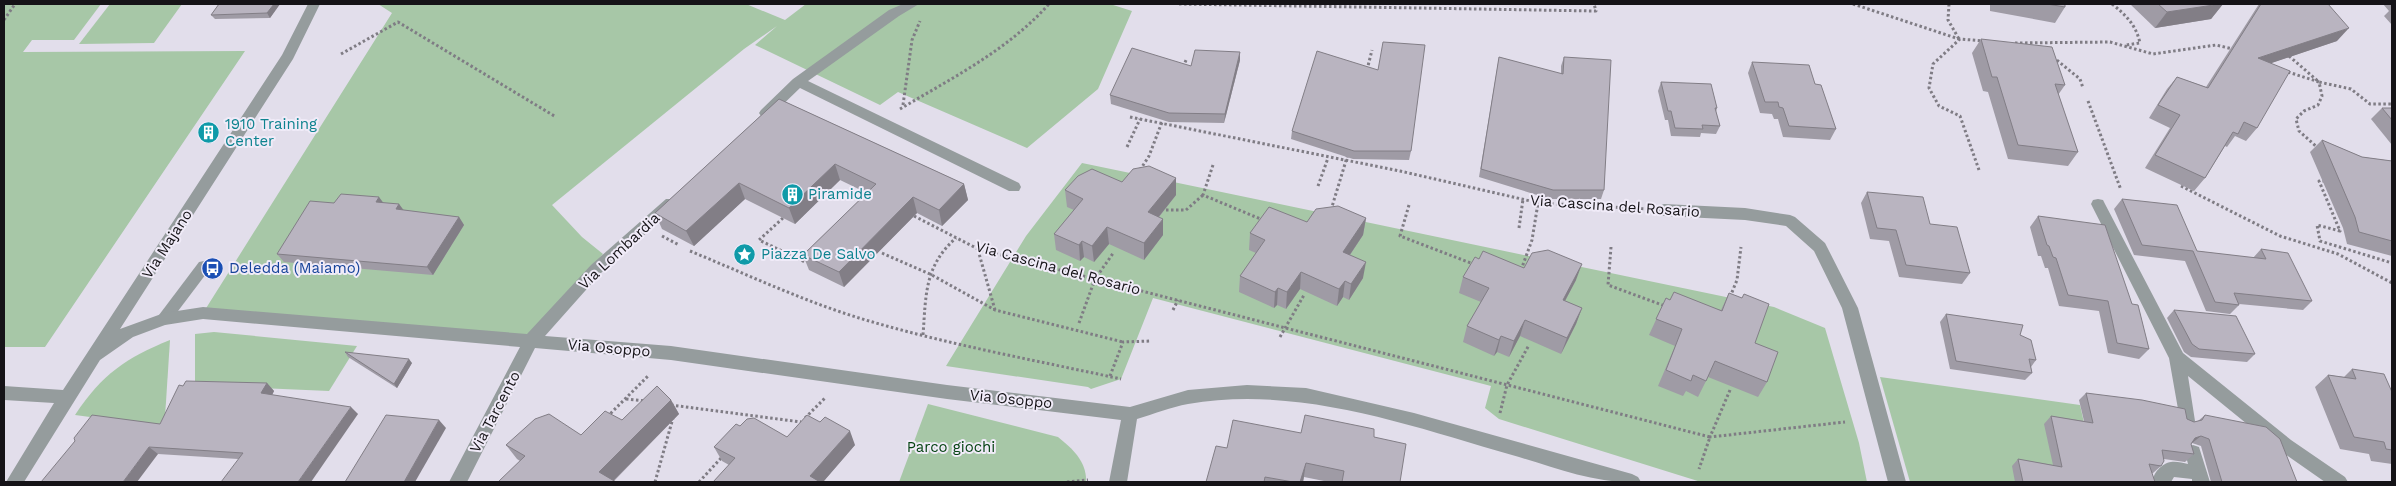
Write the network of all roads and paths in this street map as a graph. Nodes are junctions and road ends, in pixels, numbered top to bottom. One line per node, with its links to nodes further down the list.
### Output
1 (15, 4): 13 (path)
2 (314, 4): 97 (street, Via Majano)
3 (913, 4): 29 (street)
4 (1049, 4): 12 (path)
5 (1180, 4): 6 (path)
6 (1262, 4): 11 (path)
7 (1594, 4): 11 (path)
8 (1853, 4): 14 (path)
9 (1949, 4): 14 (path)
10 (2112, 4): 18 (path)
11 (1426, 5)
12 (922, 15)
13 (4, 20)
14 (1960, 39): 15 (path); 46 (path)
15 (1986, 41)
16 (2013, 43): 17 (path)
17 (2031, 44): 18 (path); 19 (path)
18 (2125, 45): 21 (path)
19 (2038, 49)
20 (1372, 50): 28 (path)
21 (2235, 50)
22 (341, 54): 35 (path)
23 (2046, 54): 31 (path)
24 (2289, 56): 30 (path)
25 (1187, 58): 27 (path)
26 (2281, 69): 30 (path)
27 (1180, 76)
28 (1366, 78)
29 (798, 82): 39 (street); 52 (street)
30 (2319, 82): 33 (path); 42 (path)
31 (2083, 88)
32 (2088, 101): 53 (path)
33 (2392, 104)
34 (1165, 114): 38 (path)
35 (556, 117)
36 (1130, 117): 37 (path, Via Cascina del Rosario)
37 (1140, 119): 38 (path, Via Cascina del Rosario); 40 (path)
38 (1162, 123): 43 (path, Via Cascina del Rosario); 47 (path)
39 (754, 124)
40 (1127, 147)
41 (1349, 152): 44 (path)
42 (2326, 154)
43 (1328, 158): 44 (path, Via Cascina del Rosario); 50 (path)
44 (1347, 161): 56 (path, Via Cascina del Rosario); 62 (path)
45 (1213, 164): 55 (path)
46 (1979, 170)
47 (1139, 172)
48 (2331, 181): 75 (path)
49 (1541, 184): 57 (path)
50 (1318, 186)
51 (2181, 186): 81 (path)
52 (1014, 187)
53 (2121, 190)
54 (679, 195): 93 (street, Via Lombardia)
55 (1203, 195): 60 (path); 65 (path)
56 (1523, 199): 57 (path, Via Cascina del Rosario); 66 (path)
57 (1539, 203): 61 (path, Via Cascina del Rosario); 78 (path)
58 (2098, 204): 98 (street)
59 (1409, 205): 77 (path)
60 (1166, 210)
61 (1664, 210): 133 (street, Via Cascina del Rosario)
62 (1330, 212)
63 (914, 216): 67 (path, Via Cascina del Rosario)
64 (783, 218): 74 (path)
65 (1271, 223)
66 (1519, 228)
67 (956, 238): 70 (path, Via Cascina del Rosario); 79 (path)
68 (1611, 246): 85 (path)
69 (1741, 247): 84 (path)
70 (978, 249): 80 (path, Via Cascina del Rosario); 86 (path)
71 (690, 251): 91 (path)
72 (1114, 252): 80 (path)
73 (882, 253): 79 (path)
74 (811, 256)
75 (2392, 263)
76 (204, 266): 88 (lane)
77 (1482, 267)
78 (1520, 272)
79 (930, 274): 86 (path); 91 (path)
80 (1095, 279): 83 (path, Via Cascina del Rosario); 89 (path)
81 (2392, 283)
82 (1304, 295): 90 (path)
83 (1178, 300): 87 (path); 90 (path, Via Cascina del Rosario)
84 (1726, 306)
85 (1673, 309)
86 (995, 310): 95 (path)
87 (1173, 310)
88 (164, 319): 93 (street, Via Osoppo); 97 (street, Via Osoppo)
89 (1079, 322)
90 (1284, 327): 92 (path); 102 (path, Via Cascina del Rosario)
91 (923, 335): 100 (path)
92 (1280, 337)
93 (531, 341): 112 (street, Via Osoppo); 127 (street, Via Tarcento)
94 (1150, 341): 95 (path)
95 (1123, 342): 100 (path)
96 (1529, 345): 102 (path)
97 (95, 355): 105 (street, Via Majano)
98 (2176, 358): 114 (street); 135 (street)
99 (649, 374): 107 (path)
100 (1110, 376): 101 (path)
101 (1121, 379)
102 (1507, 384): 111 (path); 120 (path, Via Cascina del Rosario)
103 (1730, 390): 120 (path)
104 (4, 393): 105 (street)
105 (67, 397): 126 (street, Via Majano)
106 (826, 397): 115 (path)
107 (626, 399): 108 (path); 117 (path)
108 (651, 402)
109 (668, 404): 110 (path)
110 (676, 406): 113 (path); 128 (path)
111 (1500, 413)
112 (1130, 414): 131 (street); 132 (street)
113 (759, 417): 115 (path); 118 (path)
114 (2187, 421)
115 (801, 422): 119 (path)
116 (1845, 422): 120 (path, Via Cascina del Rosario)
117 (600, 424)
118 (753, 424)
119 (796, 428)
120 (1710, 437): 123 (path)
121 (2193, 452): 124 (street)
122 (726, 453): 129 (path)
123 (1699, 469)
124 (2200, 478): 134 (street)
125 (1088, 480): 130 (path)
126 (15, 482)
127 (458, 482)
128 (654, 482)
129 (699, 482)
130 (1067, 482)
131 (1118, 482)
132 (1632, 482)
133 (1897, 482)
134 (2162, 482)
135 (2339, 482)

